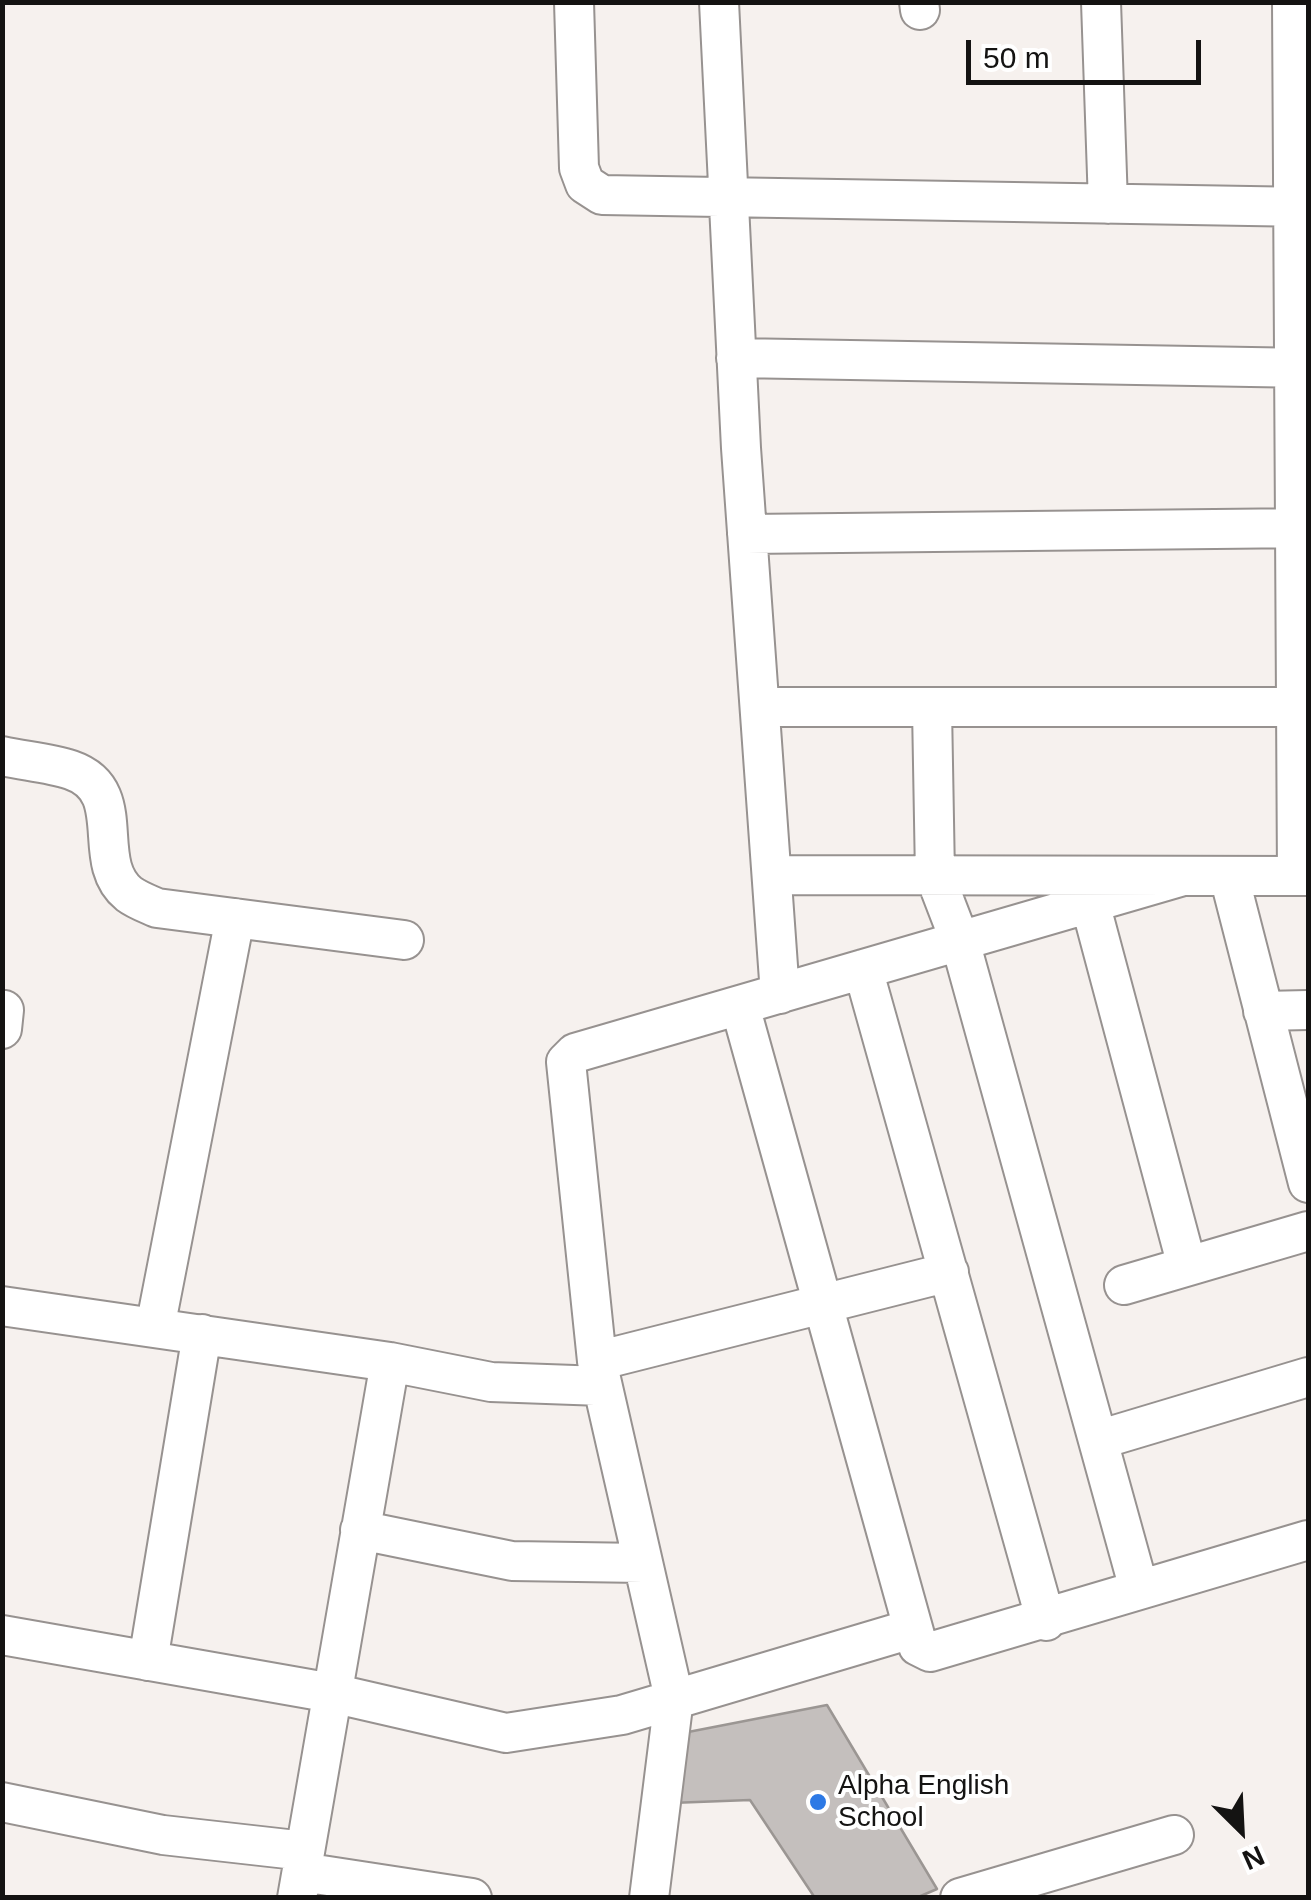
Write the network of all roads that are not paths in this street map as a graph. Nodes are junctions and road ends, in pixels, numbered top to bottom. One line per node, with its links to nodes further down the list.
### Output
1 (574, 2): 5 (street)
2 (719, 2): 5 (street)
3 (1101, 2): 6 (street)
4 (1292, 2): 7 (street)
5 (729, 200): 6 (street); 8 (street)
6 (1108, 204): 7 (street)
7 (1300, 206): 9 (street)
8 (736, 358): 9 (street); 11 (street)
9 (1300, 368): 10 (street)
10 (1301, 528): 11 (street); 13 (street)
11 (747, 534): 12 (street)
12 (760, 707): 14 (street); 16 (street)
13 (1302, 707): 14 (street); 20 (street)
14 (932, 708): 17 (street)
15 (2, 756): 22 (street)
16 (772, 875): 17 (street); 26 (street)
17 (935, 876): 18 (street); 24 (street)
18 (1183, 876): 19 (street); 21 (street)
19 (1228, 876): 20 (street); 29 (street)
20 (1303, 876)
21 (1090, 903): 24 (street); 33 (street)
22 (235, 918): 23 (street); 38 (street)
23 (404, 940)
24 (960, 942): 25 (street); 43 (street)
25 (864, 970): 26 (street); 34 (street)
26 (780, 994): 27 (street)
27 (740, 1006): 37 (street); 41 (street)
28 (1308, 1010): 29 (street)
29 (1263, 1011): 30 (street)
30 (1303, 1144): 31 (street)
31 (1308, 1183)
32 (1308, 1231): 33 (street)
33 (1187, 1266): 35 (street)
34 (948, 1272): 37 (street); 48 (street)
35 (1124, 1285)
36 (2, 1306): 38 (street)
37 (822, 1308): 41 (street); 49 (street)
38 (155, 1328): 39 (street)
39 (202, 1334): 40 (street); 51 (street)
40 (390, 1362): 41 (street); 44 (street)
41 (599, 1374): 46 (street)
42 (1308, 1377): 43 (street)
43 (1098, 1440): 47 (street)
44 (360, 1530): 46 (street); 52 (street)
45 (1308, 1540): 47 (street)
46 (643, 1563): 53 (street)
47 (1140, 1589): 48 (street)
48 (1046, 1621): 49 (street)
49 (911, 1628): 53 (street)
50 (2, 1635): 51 (street)
51 (148, 1660): 52 (street)
52 (332, 1693): 53 (street); 56 (street)
53 (674, 1698): 58 (street)
54 (2, 1802): 56 (street)
55 (1174, 1835): 59 (street)
56 (301, 1874): 57 (street)
57 (472, 1898)
58 (649, 1898)
59 (960, 1898)

